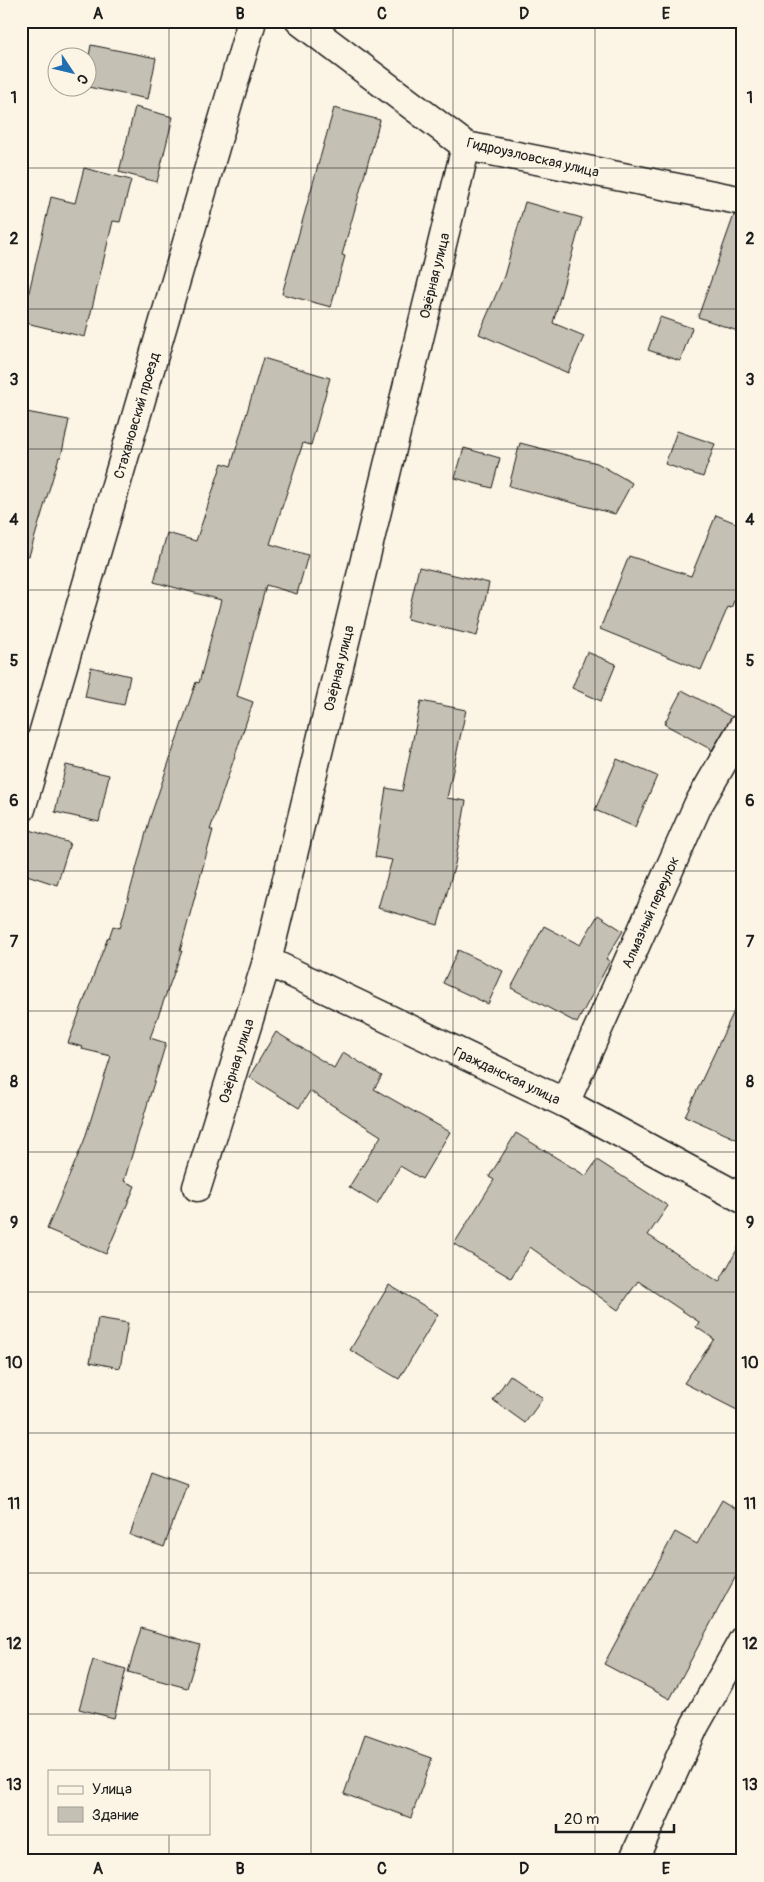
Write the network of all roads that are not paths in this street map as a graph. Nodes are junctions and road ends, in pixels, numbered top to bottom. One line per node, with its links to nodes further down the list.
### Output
1 (252, 21): 6 (street, Стахановский проезд)
2 (300, 21): 3 (street, Гидроузловская улица)
3 (466, 146): 4 (street, Гидроузловская улица); 7 (street, Озёрная улица)
4 (743, 201)
5 (743, 727): 8 (street, Алмазный переулок)
6 (21, 809)
7 (267, 961): 8 (street, Гражданская улица); 9 (street, Озёрная улица)
8 (565, 1102): 10 (street, Гражданская улица)
9 (197, 1187)
10 (743, 1199)
11 (743, 1640): 12 (street)
12 (633, 1861)

